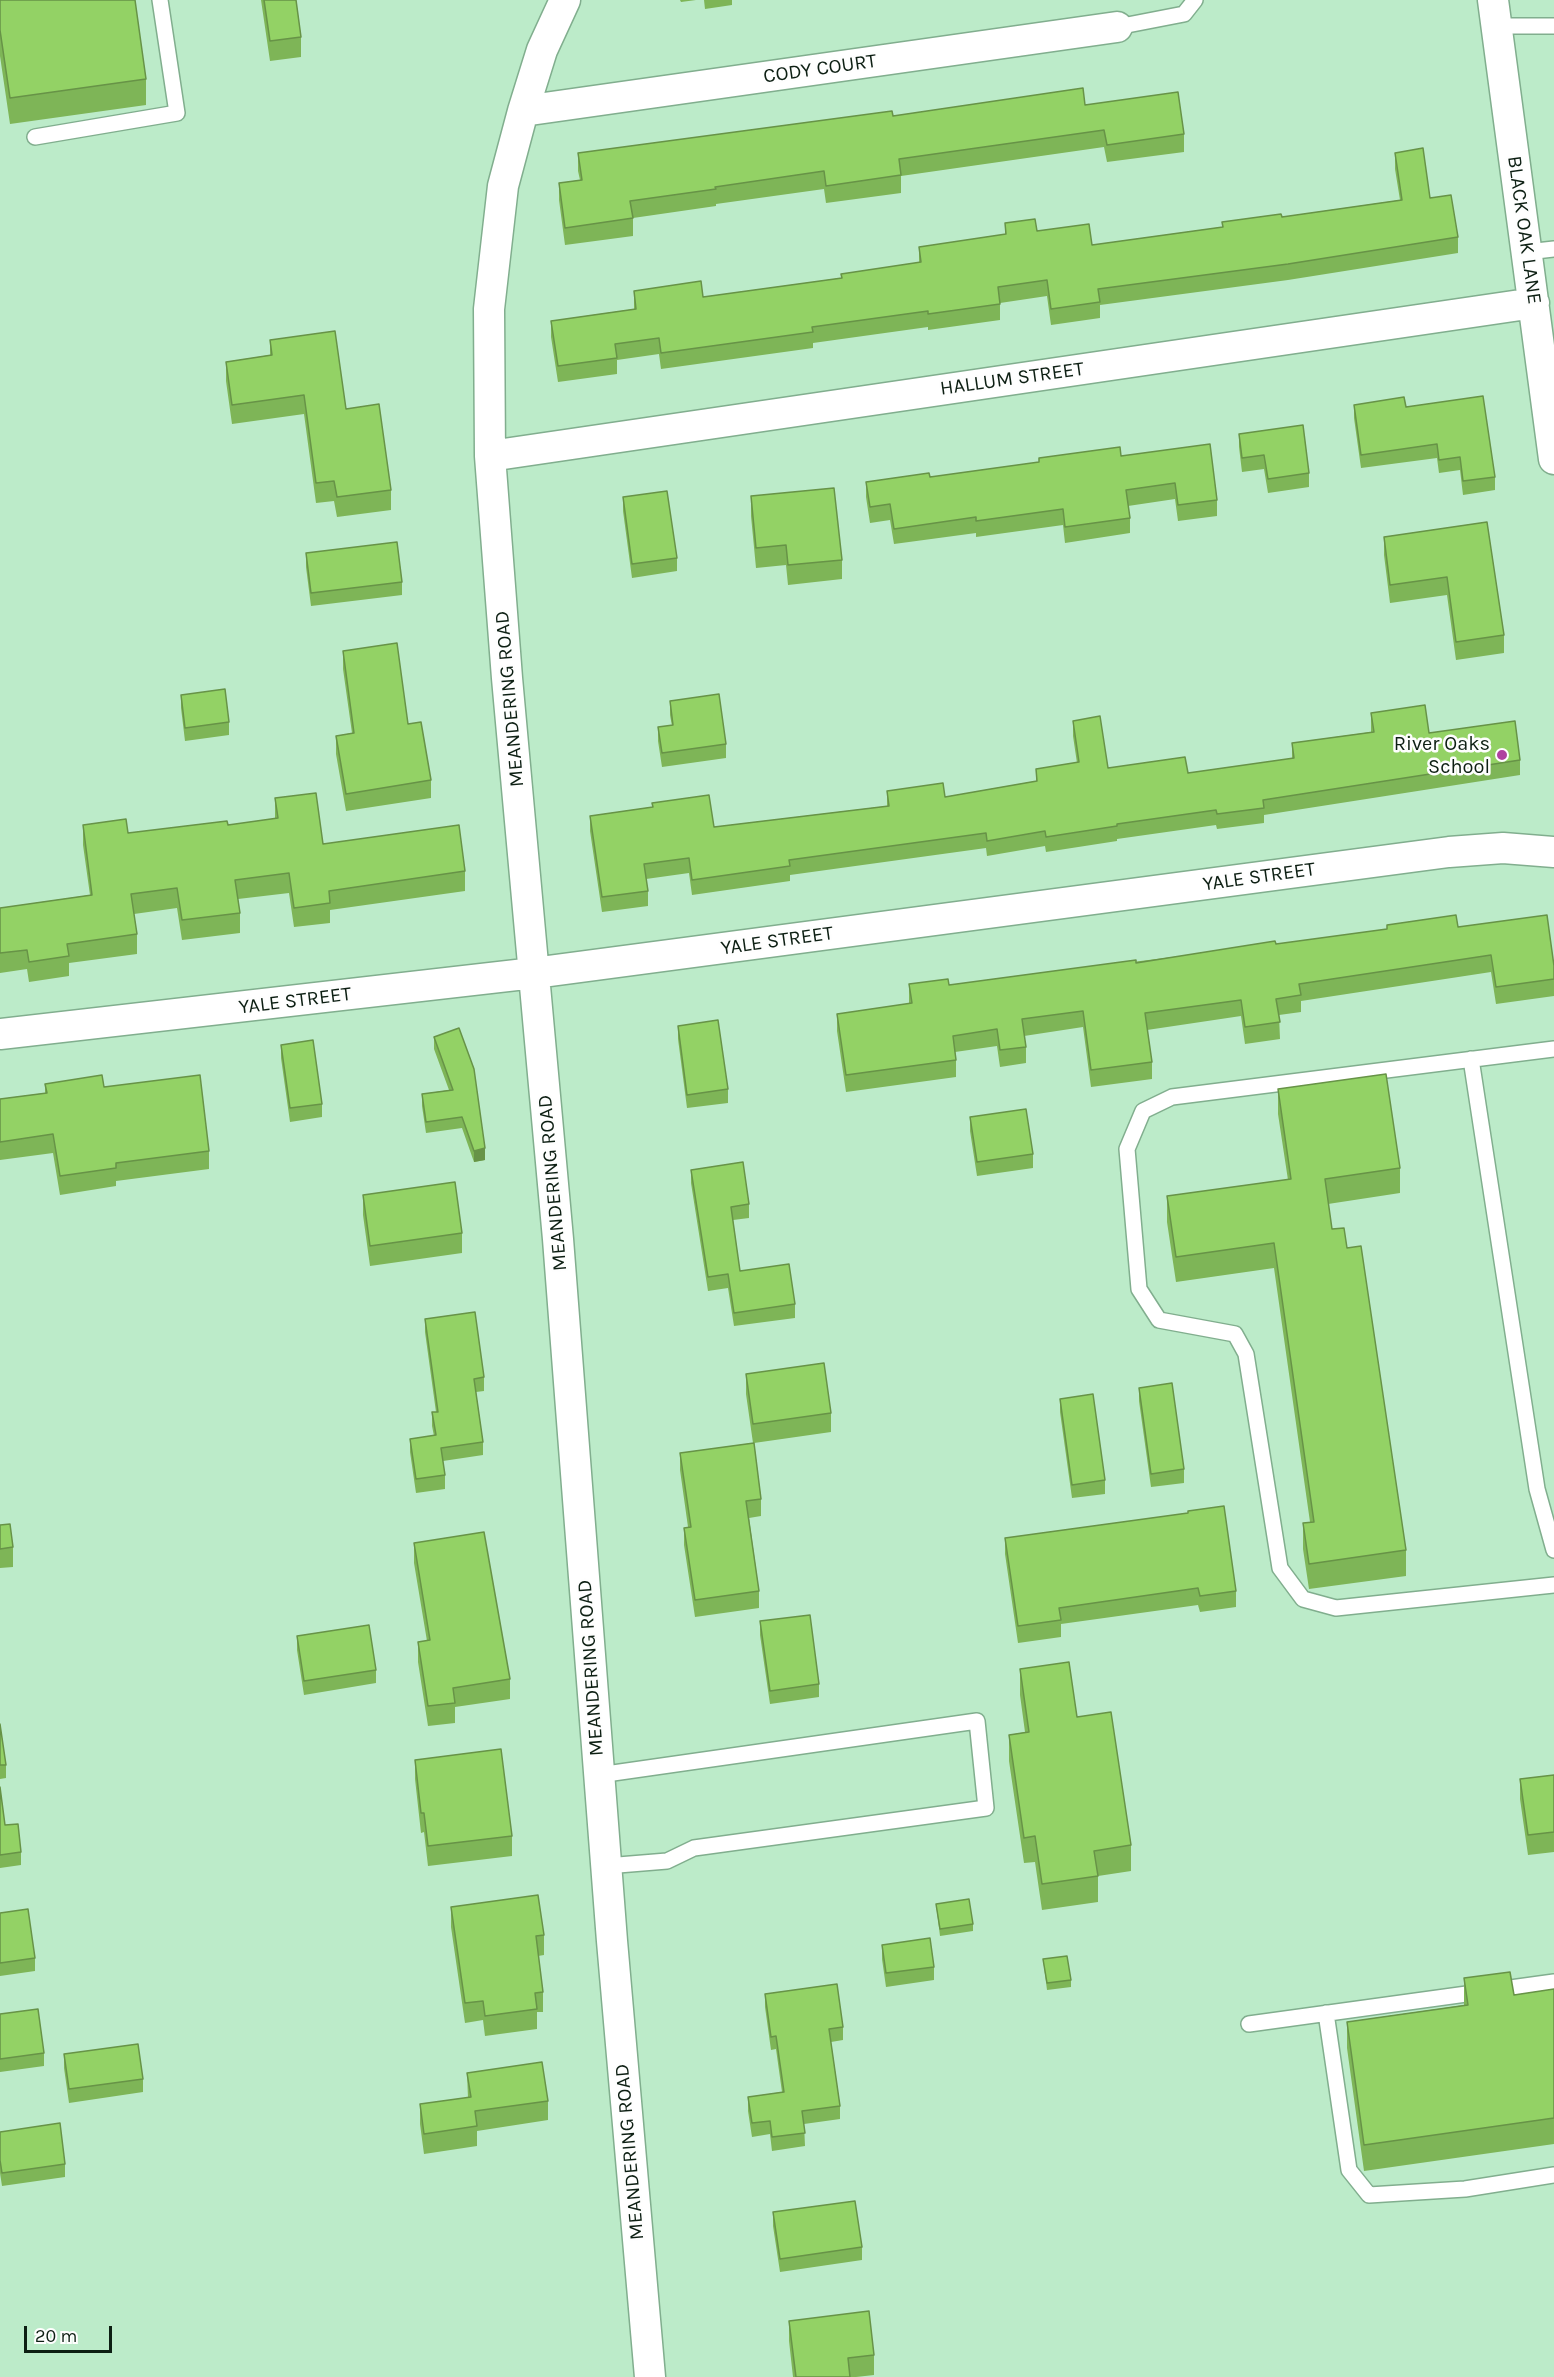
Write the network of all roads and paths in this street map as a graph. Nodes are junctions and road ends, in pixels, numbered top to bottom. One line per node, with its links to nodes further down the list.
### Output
1 (160, 0): 8 (lane)
2 (565, 0): 7 (street, MEANDERING ROAD)
3 (1195, 0): 6 (lane)
4 (1494, 13): 5 (lane); 9 (street, BLACK OAK LANE)
5 (1554, 26)
6 (1117, 27): 7 (street, CODY COURT)
7 (523, 111): 11 (street, MEANDERING ROAD)
8 (35, 137)
9 (1540, 250): 10 (street, BLACK OAK LANE)
10 (1534, 303): 11 (street, HALLUM STREET); 12 (street, BLACK OAK LANE)
11 (490, 456): 14 (street, MEANDERING ROAD)
12 (1554, 459)
13 (1554, 852): 14 (street, YALE STREET)
14 (534, 973): 15 (street, YALE STREET); 20 (street, MEANDERING ROAD)
15 (0, 1034)
16 (1554, 1049): 17 (lane)
17 (1471, 1059): 18 (lane); 19 (lane)
18 (1554, 1550)
19 (1554, 1585)
20 (599, 1775): 21 (street, MEANDERING ROAD); 21 (lane)
21 (606, 1866): 26 (street, MEANDERING ROAD)
22 (1554, 1982): 23 (lane)
23 (1326, 2013): 24 (lane); 25 (lane)
24 (1249, 2024)
25 (1554, 2175)
26 (650, 2377)

